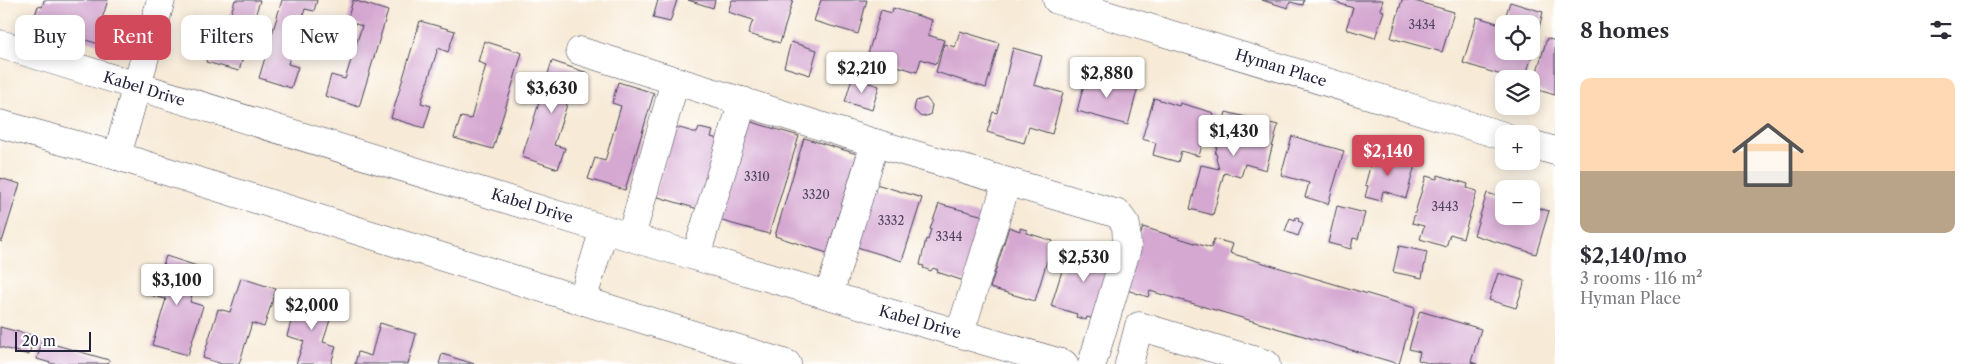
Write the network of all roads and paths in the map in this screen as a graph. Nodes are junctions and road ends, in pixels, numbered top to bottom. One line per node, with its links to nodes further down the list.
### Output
1 (161, 0): 6 (street)
2 (1057, 0): 9 (street, Hyman Place)
3 (0, 44): 6 (street, Kabel Drive)
4 (580, 51): 5 (street)
5 (676, 81): 7 (street); 16 (street)
6 (136, 87): 13 (street); 15 (street, Kabel Drive)
7 (743, 101): 10 (street); 17 (street)
8 (0, 124): 13 (street)
9 (1495, 133)
10 (875, 143): 14 (street); 18 (street)
11 (1540, 147): 12 (street)
12 (1555, 151)
13 (117, 156): 19 (street)
14 (1007, 182): 20 (street); 23 (street)
15 (604, 229): 16 (street, Kabel Drive); 19 (street)
16 (631, 237): 17 (street, Kabel Drive)
17 (696, 256): 18 (street, Kabel Drive)
18 (829, 295): 20 (street, Kabel Drive)
19 (582, 301): 21 (street)
20 (960, 334): 22 (street, Kabel Drive)
21 (775, 362)
22 (1051, 362)
23 (1092, 364)
24 (1129, 364): 25 (street)
25 (1266, 364)

